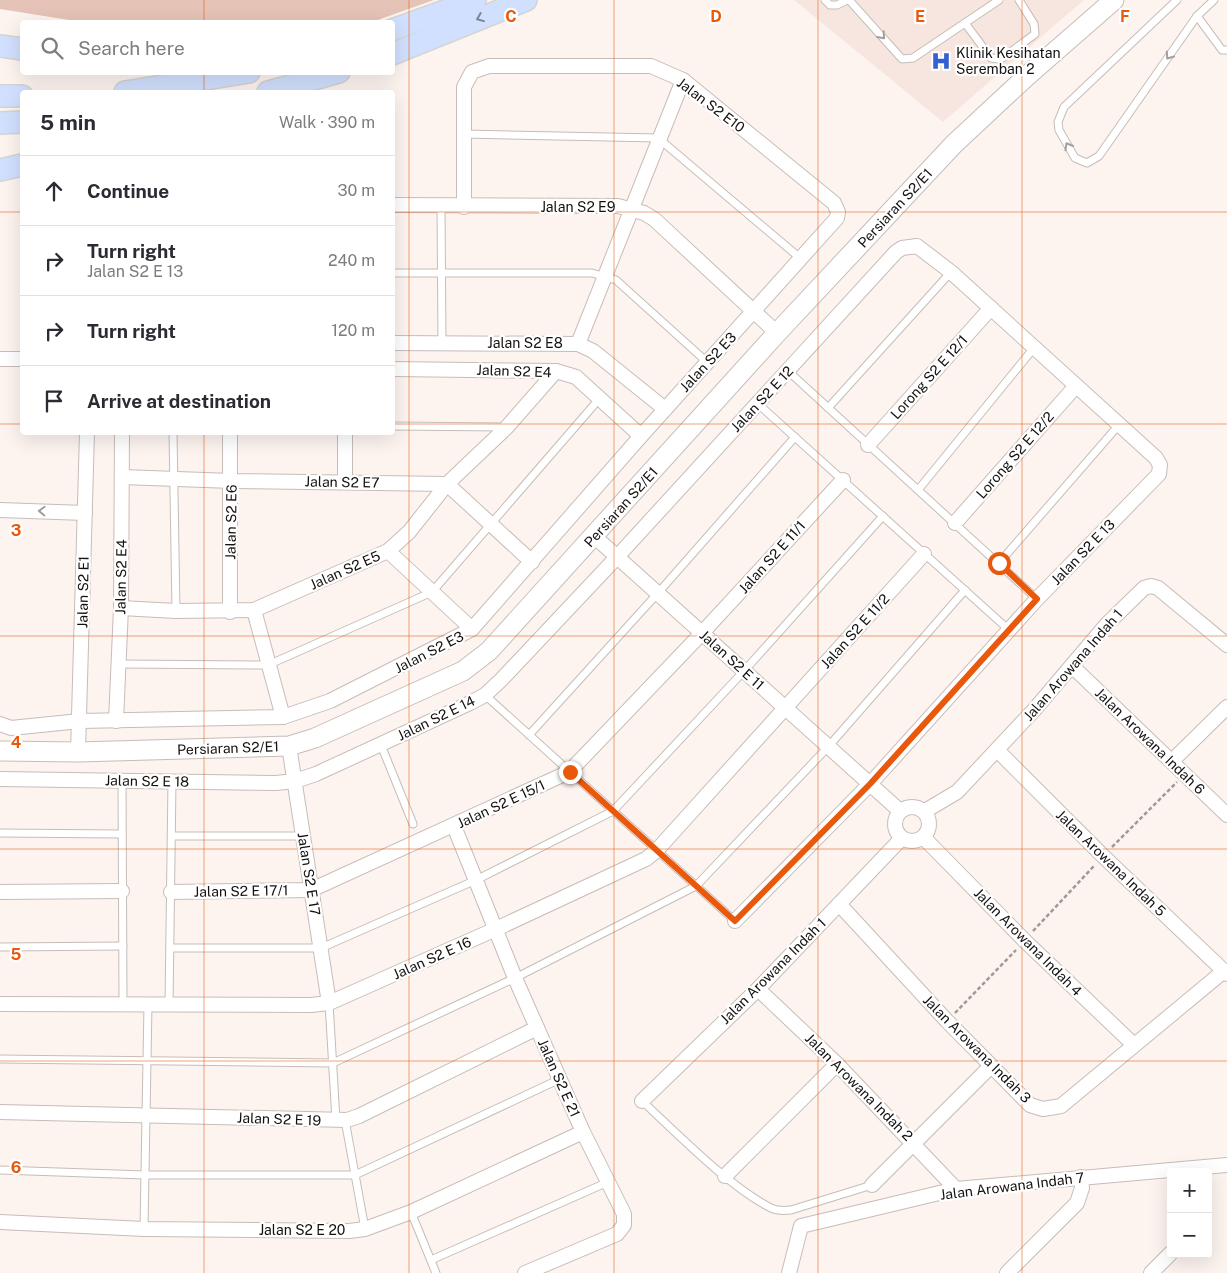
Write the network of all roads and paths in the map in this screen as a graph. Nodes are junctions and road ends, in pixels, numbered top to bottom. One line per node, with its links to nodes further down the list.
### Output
1 (475, 0): 12 (main road)
2 (526, 0): 16 (main road, one-way to 16)
3 (825, 0): 4 (lane)
4 (848, 0): 11 (lane, one-way to 11)
5 (999, 0): 11 (lane)
6 (1019, 0): 11 (lane)
7 (1114, 0): 41 (street, Persiaran S2/E1)
8 (1177, 0): 10 (lane, one-way to 8)
9 (1214, 0): 10 (lane)
10 (1197, 16): 15 (lane)
11 (965, 23)
12 (395, 29)
13 (0, 46): 14 (main road)
14 (20, 49)
15 (1227, 50)
16 (395, 53)
17 (230, 75): 20 (main road)
18 (328, 75): 21 (main road)
19 (683, 80): 26 (street, Jalan S2 E10); 27 (street); 34 (street, Jalan S2 E10)
20 (137, 90)
21 (275, 90)
22 (0, 96): 23 (main road)
23 (20, 96)
24 (0, 122): 25 (main road)
25 (20, 122)
26 (464, 134): 27 (lane); 32 (street, Jalan S2 E10)
27 (658, 138): 33 (street); 34 (lane)
28 (20, 165): 29 (main road)
29 (0, 170)
30 (395, 205): 31 (street, Jalan S2 E9)
31 (441, 207): 32 (street, Jalan S2 E9); 37 (lane)
32 (464, 207): 33 (street, Jalan S2 E9)
33 (630, 208): 38 (street); 40 (street, Jalan S2 E9)
34 (800, 258): 40 (street, Jalan S2 E10)
35 (951, 272): 39 (street); 50 (street, Jalan S2 E 12); 55 (lane)
36 (395, 273): 37 (lane)
37 (442, 274): 38 (lane); 43 (lane)
38 (605, 275): 44 (street); 48 (lane)
39 (990, 308): 45 (street); 67 (street, Lorong S2 E 12/1)
40 (754, 312): 41 (street, Jalan S2 E9); 48 (street, Jalan S2 E3)
41 (778, 333): 80 (street, Persiaran S2/E1)
42 (395, 343): 43 (street, Jalan S2 E8)
43 (442, 344): 44 (street, Jalan S2 E8)
44 (578, 344): 56 (street, Jalan S2 E8)
45 (1033, 349): 52 (street); 74 (lane)
46 (0, 359): 47 (street)
47 (20, 359)
48 (707, 362): 56 (street, Jalan S2 E3)
49 (395, 369): 51 (street, Jalan S2 E4)
50 (788, 371): 54 (street, Jalan S2 E 12); 55 (lane)
51 (556, 372): 53 (street, Jalan S2 E4); 59 (street, Jalan S2 E5)
52 (1075, 387): 58 (street); 78 (street, Lorong S2 E 12/2)
53 (600, 398): 65 (street, Jalan S2 E4); 79 (lane)
54 (758, 403): 66 (lane); 83 (street, Jalan S2 E 12)
55 (828, 408): 67 (lane)
56 (665, 409): 65 (street, Jalan S2 E3)
57 (395, 426): 59 (lane)
58 (1118, 426): 85 (lane); 89 (street, Jalan S2 E 13)
59 (506, 427): 73 (street, Jalan S2 E5)
60 (87, 435): 76 (street, Jalan S2 E1)
61 (122, 435): 68 (street, Jalan S2 E4)
62 (173, 435): 69 (lane)
63 (230, 435): 71 (street, Jalan S2 E6)
64 (345, 435): 72 (street)
65 (641, 436): 84 (street, Jalan S2 E3)
66 (795, 437): 70 (lane); 88 (lane)
67 (868, 445): 74 (lane)
68 (122, 477): 69 (street, Jalan S2 E7); 90 (street, Jalan S2 E4)
69 (174, 479): 71 (street, Jalan S2 E7); 92 (lane)
70 (842, 480): 77 (lane); 96 (street, Jalan S2 E 11/1)
71 (232, 481): 72 (street, Jalan S2 E7); 93 (street, Jalan S2 E6)
72 (345, 482): 73 (street, Jalan S2 E7)
73 (447, 484): 79 (street); 81 (street, Jalan S2 E5)
74 (918, 490): 78 (lane)
75 (0, 510): 76 (street, one-way to 75)
76 (85, 513): 106 (street, Jalan S2 E1)
77 (883, 516): 82 (lane); 101 (lane)
78 (955, 523): 85 (lane)
79 (492, 525): 84 (street); 87 (lane)
80 (595, 537): 83 (street, Jalan S2 E 11); 111 (street, Persiaran S2/E1)
81 (388, 551): 87 (street); 91 (street, Jalan S2 E5)
82 (924, 554): 86 (lane); 104 (street, Jalan S2 E 11/2)
83 (617, 557): 88 (street, Jalan S2 E 11); 102 (street, Jalan S2 E 14)
84 (532, 562): 94 (street, Jalan S2 E3)
85 (999, 563): 89 (lane)
86 (965, 590): 95 (lane); 112 (lane)
87 (432, 592): 94 (street); 99 (lane)
88 (658, 593): 96 (street, Jalan S2 E 11); 109 (lane)
89 (1037, 599): 95 (street, Jalan S2 E 13)
90 (121, 608): 92 (street, Jalan S2 E5); 98 (street, Jalan S2 E4)
91 (254, 610): 93 (street, Jalan S2 E5); 99 (street)
92 (176, 611): 93 (street, Jalan S2 E5)
93 (230, 612)
94 (472, 630): 105 (street, Jalan S2 E3)
95 (1009, 630): 123 (street, Jalan S2 E 13)
96 (702, 633): 101 (street, Jalan S2 E 11); 117 (street, Jalan S2 E 15/1)
97 (1227, 645): 100 (street, Jalan Arowana Indah 1)
98 (118, 664): 99 (lane); 107 (street, Jalan S2 E4)
99 (268, 665): 105 (street)
100 (1073, 667): 113 (street, Jalan Arowana Indah 1); 116 (street, Jalan Arowana Indah 6)
101 (744, 671): 104 (street, Jalan S2 E 11); 124 (lane)
102 (485, 695): 109 (lane); 110 (street, Jalan S2 E 14)
103 (1227, 707): 116 (street)
104 (786, 709): 112 (street, Jalan S2 E 11); 136 (street, Jalan S2 E 16)
105 (283, 717): 107 (street, Jalan S2 E3)
106 (80, 721): 107 (street, Jalan S2 E3); 108 (street, Jalan S2 E3); 115 (street, Jalan S2 E1)
107 (116, 722)
108 (0, 724)
109 (529, 735): 117 (lane)
110 (381, 745): 121 (street, Jalan S2 E 14); 128 (lane)
111 (289, 746): 115 (street, Persiaran S2/E1); 121 (street, Jalan S2 E 17)
112 (828, 747): 123 (street, Jalan S2 E 11); 139 (lane)
113 (997, 750): 126 (street, Jalan Arowana Indah 1); 137 (street, Jalan Arowana Indah 5)
114 (0, 751): 115 (street, Persiaran S2/E1)
115 (78, 752)
116 (1172, 761): 118 (street, Jalan Arowana Indah 6)
117 (570, 772): 124 (lane); 129 (street, Jalan S2 E 15/1)
118 (1185, 774): 127 (street, Jalan Arowana Indah 6); 137 (path)
119 (0, 780): 120 (street, Jalan S2 E 18)
120 (122, 780): 122 (street, Jalan S2 E 18); 131 (lane)
121 (294, 781): 122 (street, Jalan S2 E 18); 133 (street, Jalan S2 E 17)
122 (172, 782): 132 (lane)
123 (870, 784): 125 (street, Jalan S2 E 11); 145 (street, Jalan S2 E 13)
124 (613, 811): 136 (lane); 138 (lane)
125 (900, 811): 126 (street); 134 (street)
126 (925, 811): 135 (street)
127 (1227, 815)
128 (413, 824)
129 (454, 826): 138 (street, Jalan S2 E 21); 140 (street, Jalan S2 E 15/1)
130 (0, 833): 131 (lane)
131 (122, 834): 141 (lane)
132 (172, 836): 133 (lane); 143 (lane)
133 (303, 836): 140 (street, Jalan S2 E 17)
134 (902, 838): 135 (street); 144 (street, Jalan Arowana Indah 1)
135 (924, 838): 147 (street, Jalan Arowana Indah 4)
136 (657, 850): 139 (lane); 146 (street, Jalan S2 E 16)
137 (1103, 856): 147 (path); 152 (street, Jalan Arowana Indah 5)
138 (476, 880): 146 (street, Jalan S2 E 21); 151 (lane)
139 (696, 886): 145 (lane); 153 (lane)
140 (311, 890): 143 (street, Jalan S2 E 17/1); 151 (street, Jalan S2 E 17)
141 (122, 891): 142 (street); 148 (lane)
142 (0, 892)
143 (171, 892): 150 (lane)
144 (839, 904): 154 (street, Jalan Arowana Indah 1); 160 (street, Jalan Arowana Indah 3)
145 (735, 921)
146 (496, 929): 153 (street, Jalan S2 E 21); 155 (street, Jalan S2 E 16)
147 (1025, 941): 160 (path); 162 (street, Jalan Arowana Indah 4)
148 (123, 946): 149 (lane); 156 (lane)
149 (0, 947)
150 (170, 948): 151 (lane); 159 (lane)
151 (321, 948): 155 (street, Jalan S2 E 17)
152 (1225, 972): 162 (street, Jalan Arowana Indah 3)
153 (515, 978): 161 (street, Jalan S2 E 21); 165 (lane)
154 (758, 988): 166 (street, Jalan Arowana Indah 2); 169 (street, Jalan Arowana Indah 1)
155 (329, 1002): 159 (street, Jalan S2 E 16); 165 (lane)
156 (123, 1003): 157 (street, Jalan S2 E 16); 158 (street, Jalan S2 E 16)
157 (0, 1004)
158 (148, 1004): 159 (street, Jalan S2 E 16); 164 (lane)
159 (170, 1005)
160 (947, 1022): 167 (street, Jalan Arowana Indah 3)
161 (537, 1028): 168 (street, Jalan S2 E 21); 172 (street, Jalan S2 E 19)
162 (1134, 1045): 167 (street, Jalan Arowana Indah 3)
163 (0, 1059): 164 (lane)
164 (147, 1061): 165 (lane); 171 (lane)
165 (333, 1063): 172 (lane)
166 (837, 1064): 174 (street, Jalan Arowana Indah 2); 181 (street)
167 (991, 1066): 174 (street)
168 (560, 1079): 173 (street, Jalan S2 E 21); 180 (lane)
169 (642, 1102): 181 (lane)
170 (0, 1112): 171 (street, Jalan S2 E 19)
171 (146, 1115): 172 (street, Jalan S2 E 19); 179 (lane)
172 (340, 1120): 180 (lane)
173 (583, 1132): 183 (street, Jalan S2 E 21); 186 (street, Jalan S2 E 20)
174 (914, 1143): 184 (street); 185 (street, Jalan Arowana Indah 2)
175 (1227, 1165): 176 (street, Jalan Arowana Indah 7)
176 (1202, 1168)
177 (0, 1170): 179 (lane)
178 (1167, 1172): 182 (street, Jalan Arowana Indah 7)
179 (145, 1175): 180 (lane); 188 (lane)
180 (355, 1176): 189 (lane)
181 (725, 1176): 184 (lane)
182 (1081, 1177): 185 (street, Jalan Arowana Indah 7); 195 (street)
183 (608, 1182): 191 (lane); 193 (street, Jalan S2 E 21)
184 (872, 1185)
185 (956, 1189): 194 (street, Jalan Arowana Indah 7)
186 (410, 1212): 189 (street, Jalan S2 E 20); 191 (lane)
187 (0, 1222): 188 (street, Jalan S2 E 20)
188 (144, 1228): 189 (street, Jalan S2 E 20)
189 (365, 1229)
190 (1167, 1256): 196 (street)
191 (431, 1260): 192 (lane)
192 (436, 1273)
193 (525, 1273)
194 (789, 1273)
195 (1007, 1273)
196 (1151, 1273)

